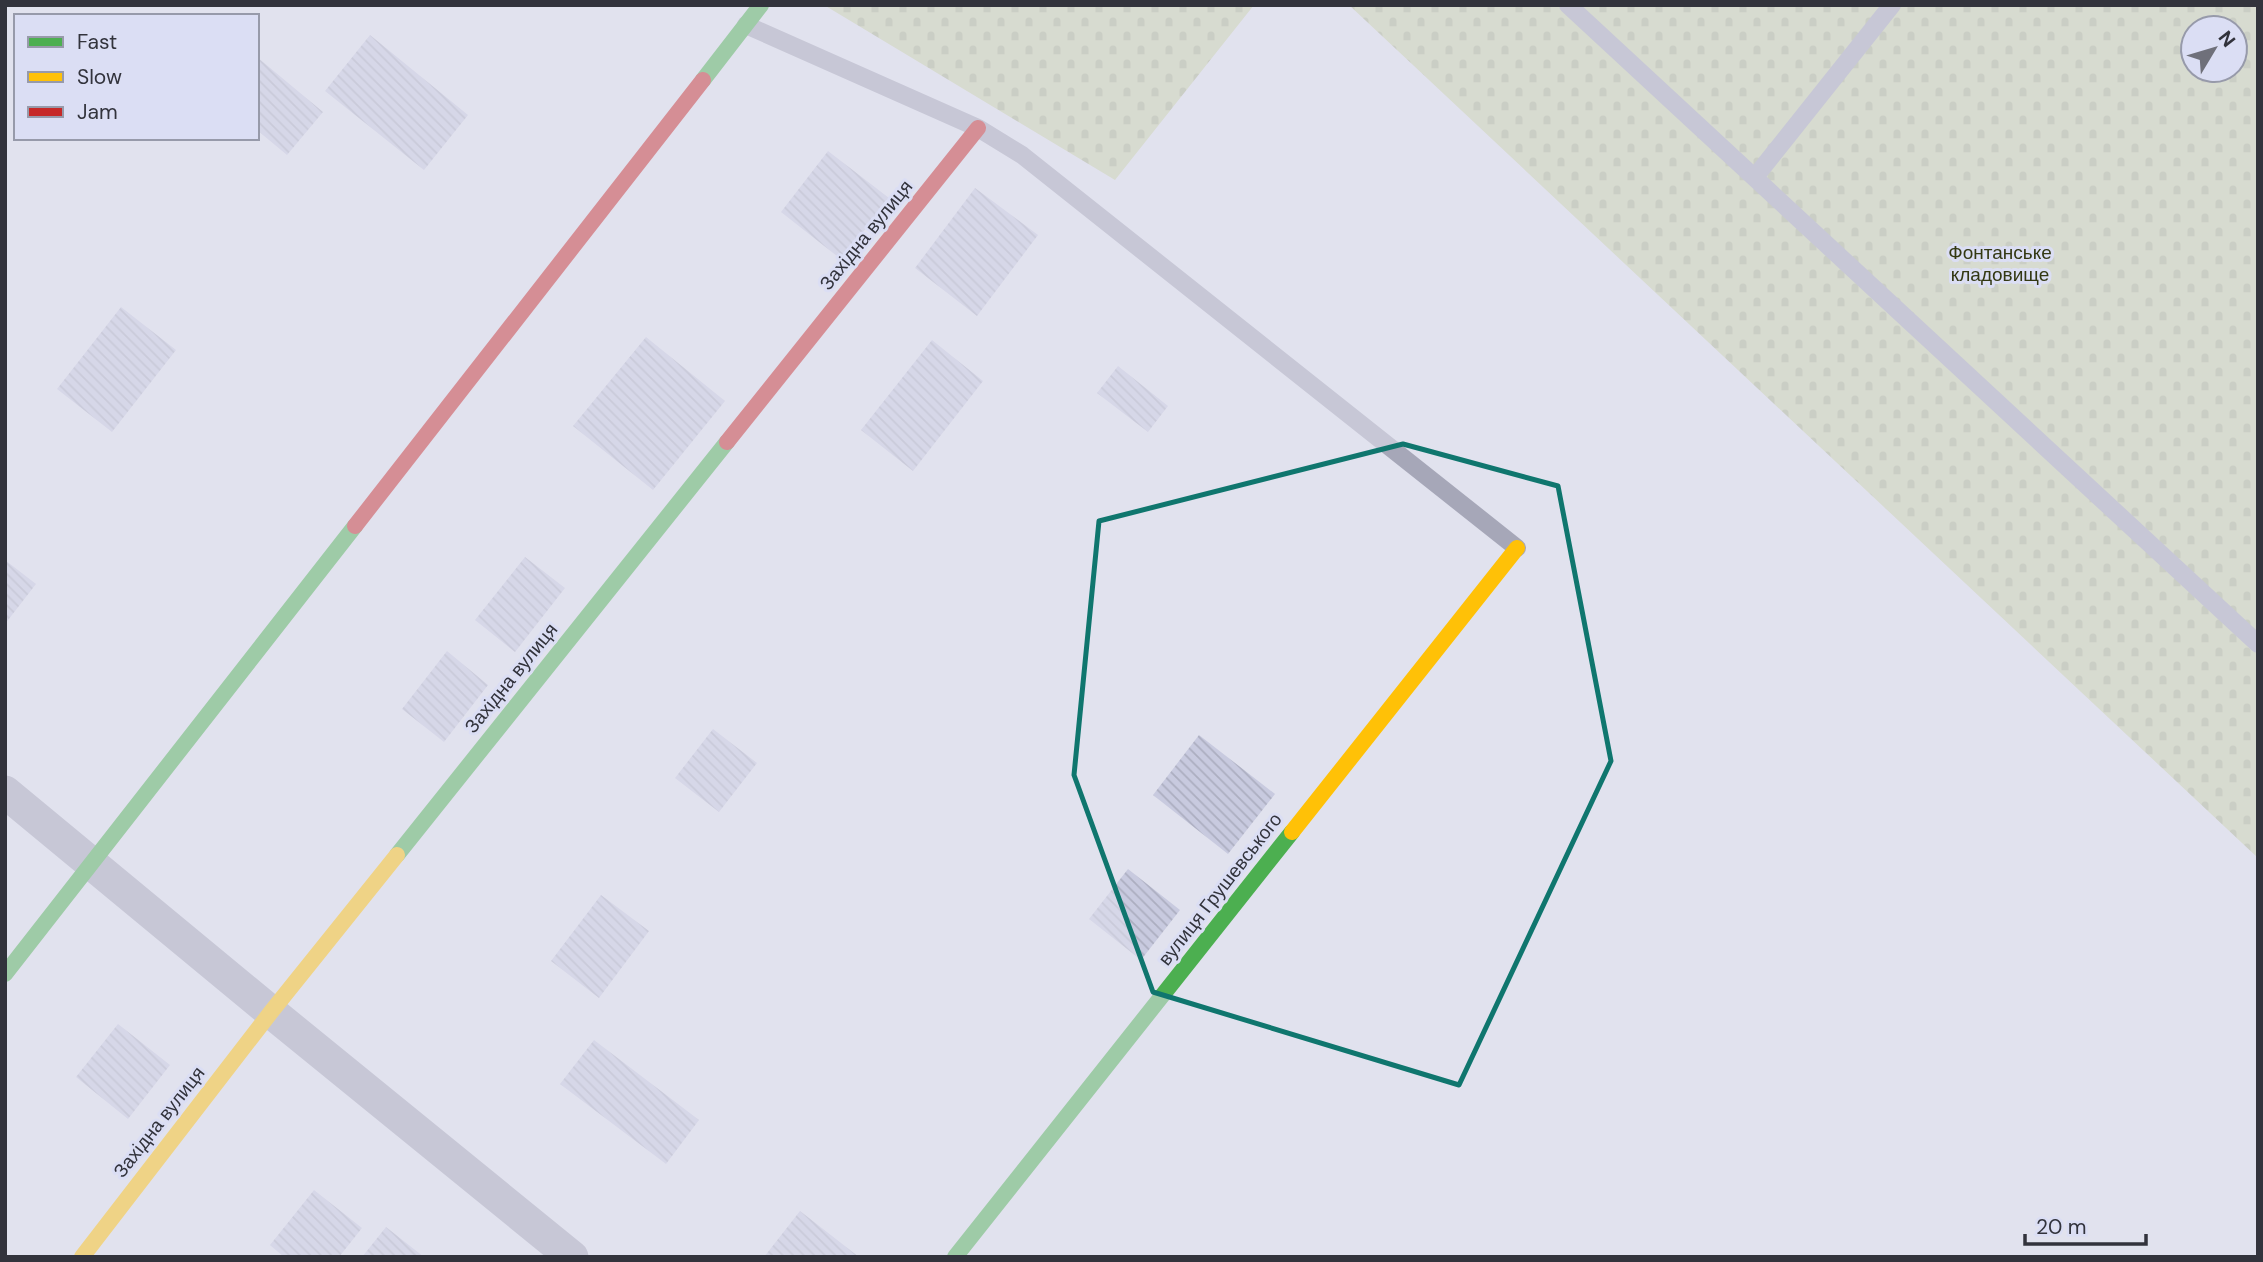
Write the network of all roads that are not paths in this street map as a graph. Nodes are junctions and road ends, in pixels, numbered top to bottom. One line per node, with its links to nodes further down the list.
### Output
1 (761, 5): 4 (street)
2 (1568, 5): 6 (lane)
3 (1892, 5): 6 (lane)
4 (746, 25): 5 (lane); 10 (street)
5 (978, 128): 7 (lane); 12 (street, Західна вулиця)
6 (1755, 177): 8 (lane)
7 (1517, 548): 15 (street, вулиця Грушевського)
8 (2258, 644)
9 (5, 792): 10 (street)
10 (92, 863): 11 (street); 12 (street)
11 (5, 974)
12 (271, 1012): 13 (street, Західна вулиця); 14 (street)
13 (82, 1257)
14 (572, 1257)
15 (955, 1257)

